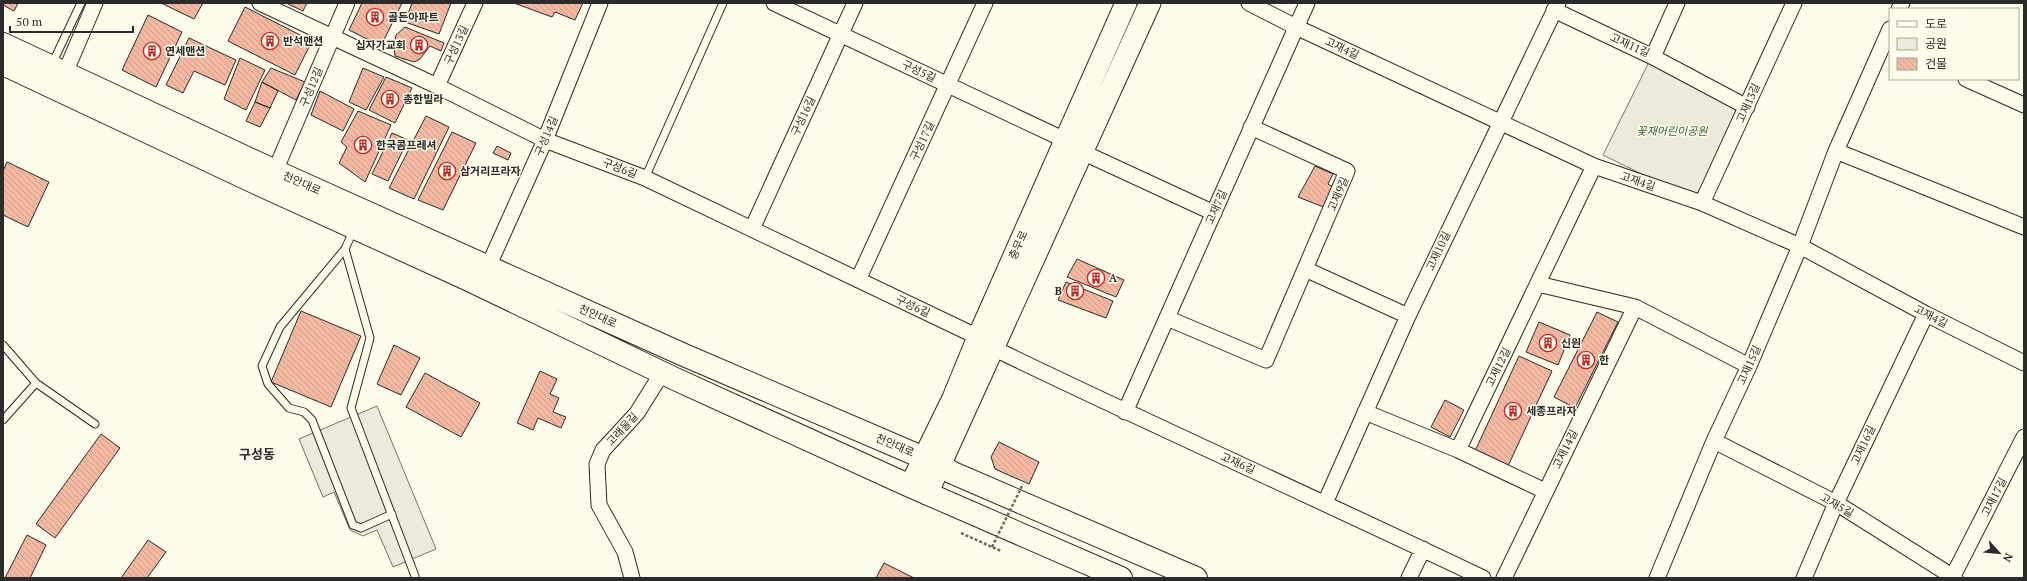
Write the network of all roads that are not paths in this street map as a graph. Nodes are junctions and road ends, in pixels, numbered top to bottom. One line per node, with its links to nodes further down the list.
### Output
1 (80, 3): 26 (lane)
2 (96, 3): 26 (street)
3 (260, 3): 21 (street, 구성6길)
4 (347, 3): 21 (street, 구성12길)
5 (475, 3): 29 (street, 구성13길)
6 (600, 3): 34 (street, 구성14길)
7 (723, 3): 40 (lane)
8 (774, 3): 19 (street, 구성5길)
9 (855, 3): 19 (street, 구성16길)
10 (985, 3): 28 (street, 구성17길)
11 (1126, 3): 35 (main road, 충무로)
12 (1150, 3): 37 (main road, 충무로)
13 (1249, 3): 18 (street, 고재4길)
14 (1306, 3): 18 (street, 고재7길)
15 (1677, 3): 24 (street, 고재11길)
16 (1794, 3): 31 (street, 고재13길)
17 (1556, 7): 24 (street, 고재11길); 32 (street, 고재10길)
18 (1296, 27): 32 (street, 고재4길); 33 (street, 고재7길)
19 (841, 34): 28 (street, 구성5길); 45 (street, 구성16길)
20 (1889, 34): 23 (street, 고재15길)
21 (332, 37): 29 (street, 구성6길); 39 (street, 구성12길)
22 (3, 44): 26 (main road, 천안대로)
23 (1887, 44): 36 (street, 고재15길)
24 (1652, 57): 31 (street)
25 (3, 64): 44 (main road, 천안대로)
26 (58, 70): 39 (main road, 천안대로)
27 (1968, 80): 30 (street)
28 (948, 85): 35 (street, 구성5길); 50 (street, 구성17길)
29 (437, 86): 34 (street, 구성6길)
30 (2024, 105)
31 (1747, 107): 41 (street, 고재13길)
32 (1500, 121): 38 (street, 고재4길); 54 (street, 고재10길)
33 (1251, 127): 42 (street, 고재7길); 49 (street, 고재9길)
34 (545, 140): 40 (street, 구성6길); 48 (street, 구성14길)
35 (1065, 140): 56 (main road, 충무로)
36 (1836, 151): 43 (street); 46 (street, 고재15길)
37 (1082, 152): 42 (street); 56 (main road, 충무로)
38 (1594, 166): 41 (street, 고재4길); 51 (street, 고재12길)
39 (275, 171): 48 (main road, 천안대로)
40 (645, 178): 45 (street, 구성6길)
41 (1702, 203): 46 (street, 고재4길)
42 (1214, 213): 55 (street, 고재7길)
43 (2024, 227)
44 (354, 228): 47 (lane); 60 (main road, 천안대로)
45 (752, 229): 50 (street, 구성6길)
46 (1800, 246): 53 (street, 고재4길); 59 (street, 고재15길)
47 (345, 249): 74 (lane); 74 (lane)
48 (488, 267): 69 (main road, 천안대로)
49 (1305, 269): 54 (street); 55 (street, 고재9길)
50 (858, 280): 56 (street, 구성6길)
51 (1538, 284): 52 (street); 68 (street, 고재12길)
52 (1635, 307): 59 (street); 71 (street, 고재14길)
53 (1926, 314): 58 (street, 고재4길); 73 (street, 고재16길)
54 (1408, 316): 63 (street, 고재10길)
55 (1167, 318): 62 (street, 고재7길)
56 (986, 342): 62 (street, 고재6길); 69 (main road, 충무로)
57 (3, 345): 61 (lane)
58 (2024, 363)
59 (1749, 366): 67 (street, 고재15길)
60 (662, 373): 70 (main road, 천안대로); 77 (street, 고래울길)
61 (36, 383): 64 (lane); 65 (lane)
62 (1125, 412): 72 (street, 고재6길)
63 (1365, 412): 68 (street); 72 (street, 고재10길)
64 (3, 420)
65 (95, 424)
66 (2024, 436): 85 (street, 고재17길)
67 (1714, 441): 73 (street, 고재5길); 83 (street, 고재15길)
68 (1458, 450): 71 (street)
69 (932, 463): 70 (main road, 충무로); 79 (main road, 천안대로)
70 (919, 490): 78 (main road, 천안대로)
71 (1545, 491): 82 (street, 고재14길)
72 (1325, 503): 75 (street, 고재6길)
73 (1836, 503): 84 (street, 고재16길); 85 (street, 고재5길)
74 (392, 514): 76 (lane)
75 (1423, 549): 80 (street); 81 (street, 고재6길)
76 (415, 576)
77 (632, 578)
78 (1121, 578)
79 (1196, 578)
80 (1409, 578)
81 (1483, 578)
82 (1504, 578)
83 (1657, 578)
84 (1804, 578)
85 (1953, 578)

